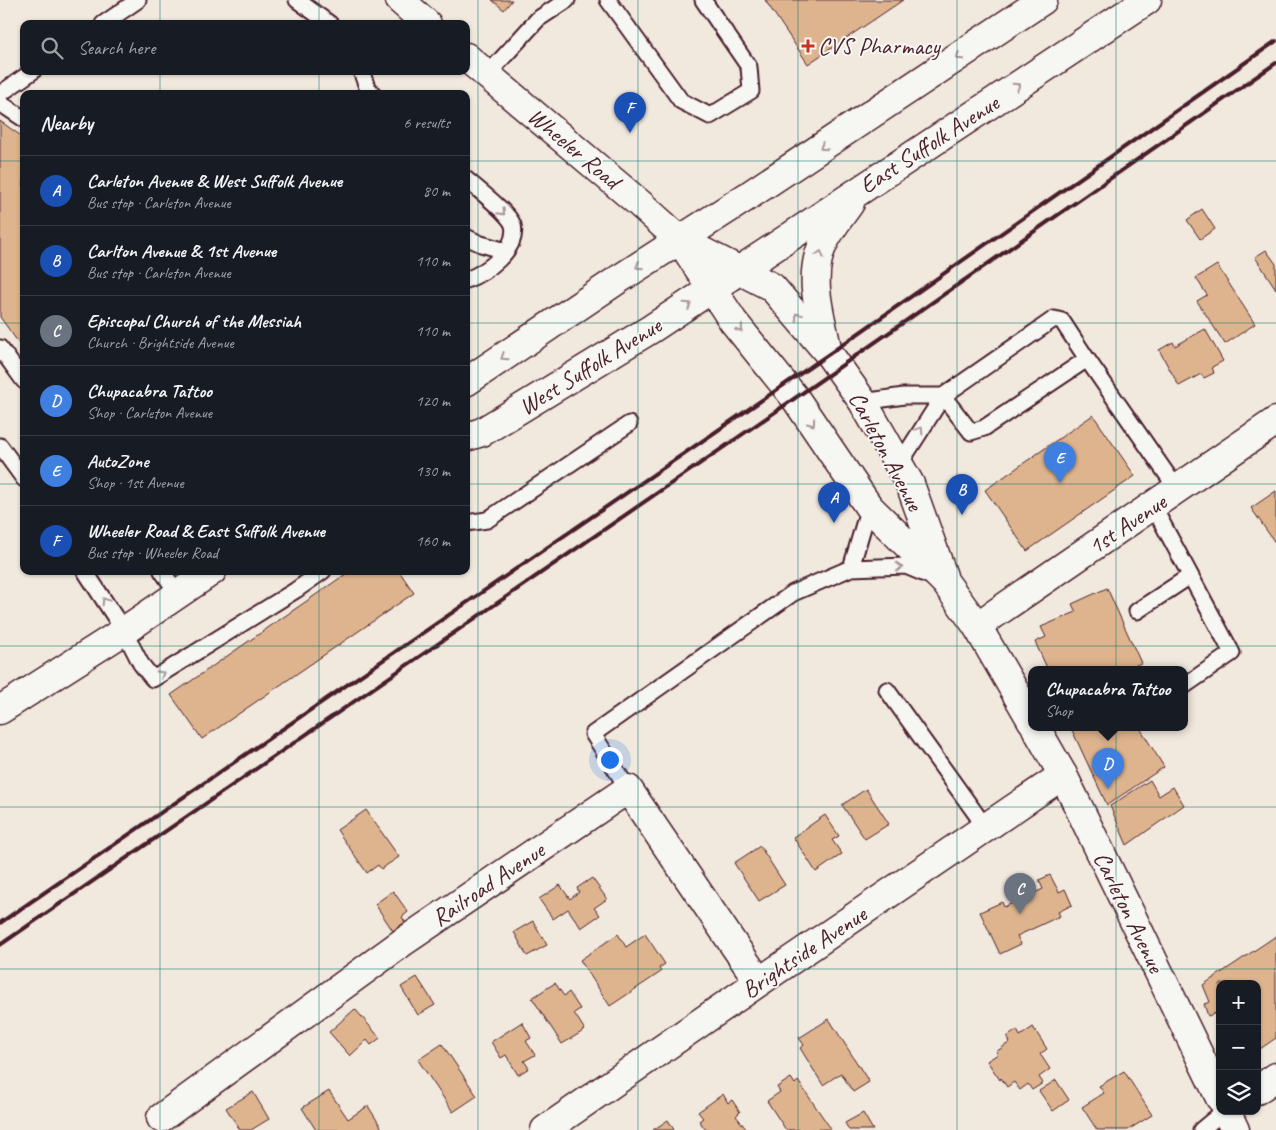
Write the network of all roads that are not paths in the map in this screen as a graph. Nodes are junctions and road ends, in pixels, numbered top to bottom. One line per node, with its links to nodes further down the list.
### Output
1 (138, 0): 9 (lane)
2 (297, 0): 10 (lane)
3 (400, 0): 11 (main road)
4 (567, 0): 15 (lane)
5 (608, 0): 6 (lane)
6 (703, 0)
7 (1043, 0): 23 (main road, one-way to 23)
8 (1147, 0): 21 (main road, East Suffolk Avenue, one-way to 8)
9 (109, 20)
10 (324, 20)
11 (422, 20)
12 (470, 60): 15 (main road, Wheeler Road)
13 (27, 75): 17 (lane)
14 (362, 75): 16 (lane)
15 (487, 75): 23 (main road, Wheeler Road)
16 (369, 90)
17 (0, 94)
18 (0, 103): 19 (lane)
19 (20, 116)
20 (470, 182): 24 (lane, one-way to 24)
21 (859, 190): 25 (main road, East Suffolk Avenue); 29 (main road, one-way to 21)
22 (470, 239): 24 (lane)
23 (680, 240): 25 (main road, Wheeler Road); 27 (main road, Wheeler Road); 32 (main road, one-way to 32)
24 (506, 251): 26 (lane)
25 (739, 270): 27 (main road, East Suffolk Avenue); 29 (main road, Wheeler Road, one-way to 25)
26 (470, 278)
27 (712, 289): 33 (main road, Wheeler Road, one-way to 33); 38 (main road, West Suffolk Avenue, one-way to 27)
28 (0, 348): 31 (lane)
29 (829, 354): 35 (main road, Carleton Avenue)
30 (1086, 359): 34 (lane); 34 (lane); 42 (lane)
31 (20, 376)
32 (470, 379)
33 (784, 383): 44 (main road, Carleton Avenue, one-way to 44)
34 (942, 396): 35 (lane); 40 (lane, one-way to 34)
35 (863, 402): 40 (main road, Carleton Avenue)
36 (1276, 421): 42 (main road, 1st Avenue)
37 (629, 424): 45 (lane)
38 (470, 436)
39 (0, 446): 41 (lane)
40 (899, 465): 52 (main road, Carleton Avenue)
41 (20, 474)
42 (1177, 489): 43 (main road, 1st Avenue)
43 (1153, 506): 51 (lane); 55 (main road, 1st Avenue)
44 (869, 507): 46 (lane); 52 (main road, Carleton Avenue)
45 (470, 522)
46 (851, 568): 52 (lane, one-way to 52); 63 (lane)
47 (88, 575): 56 (lane, one-way to 47)
48 (165, 575): 53 (lane)
49 (206, 575): 53 (main road)
50 (316, 575): 56 (lane, one-way to 50)
51 (1190, 576): 54 (lane); 57 (lane)
52 (945, 582): 55 (main road, Carleton Avenue)
53 (178, 594): 56 (main road)
54 (1137, 611)
55 (977, 626): 60 (main road, Carleton Avenue)
56 (124, 631): 59 (main road)
57 (1188, 683)
58 (887, 690): 64 (lane)
59 (0, 710)
60 (1028, 714)
61 (1038, 731): 62 (main road, Carleton Avenue)
62 (1063, 775): 64 (main road, Brightside Avenue); 68 (main road, Carleton Avenue)
63 (628, 789): 65 (main road); 71 (main road, Railroad Avenue)
64 (986, 828): 65 (main road, Brightside Avenue)
65 (759, 982): 72 (main road, Brightside Avenue)
66 (1276, 1077): 67 (main road)
67 (1261, 1087)
68 (1216, 1090)
69 (1220, 1115): 73 (lane)
70 (1227, 1115): 74 (main road)
71 (161, 1118)
72 (545, 1130)
73 (1202, 1130)
74 (1235, 1130)

